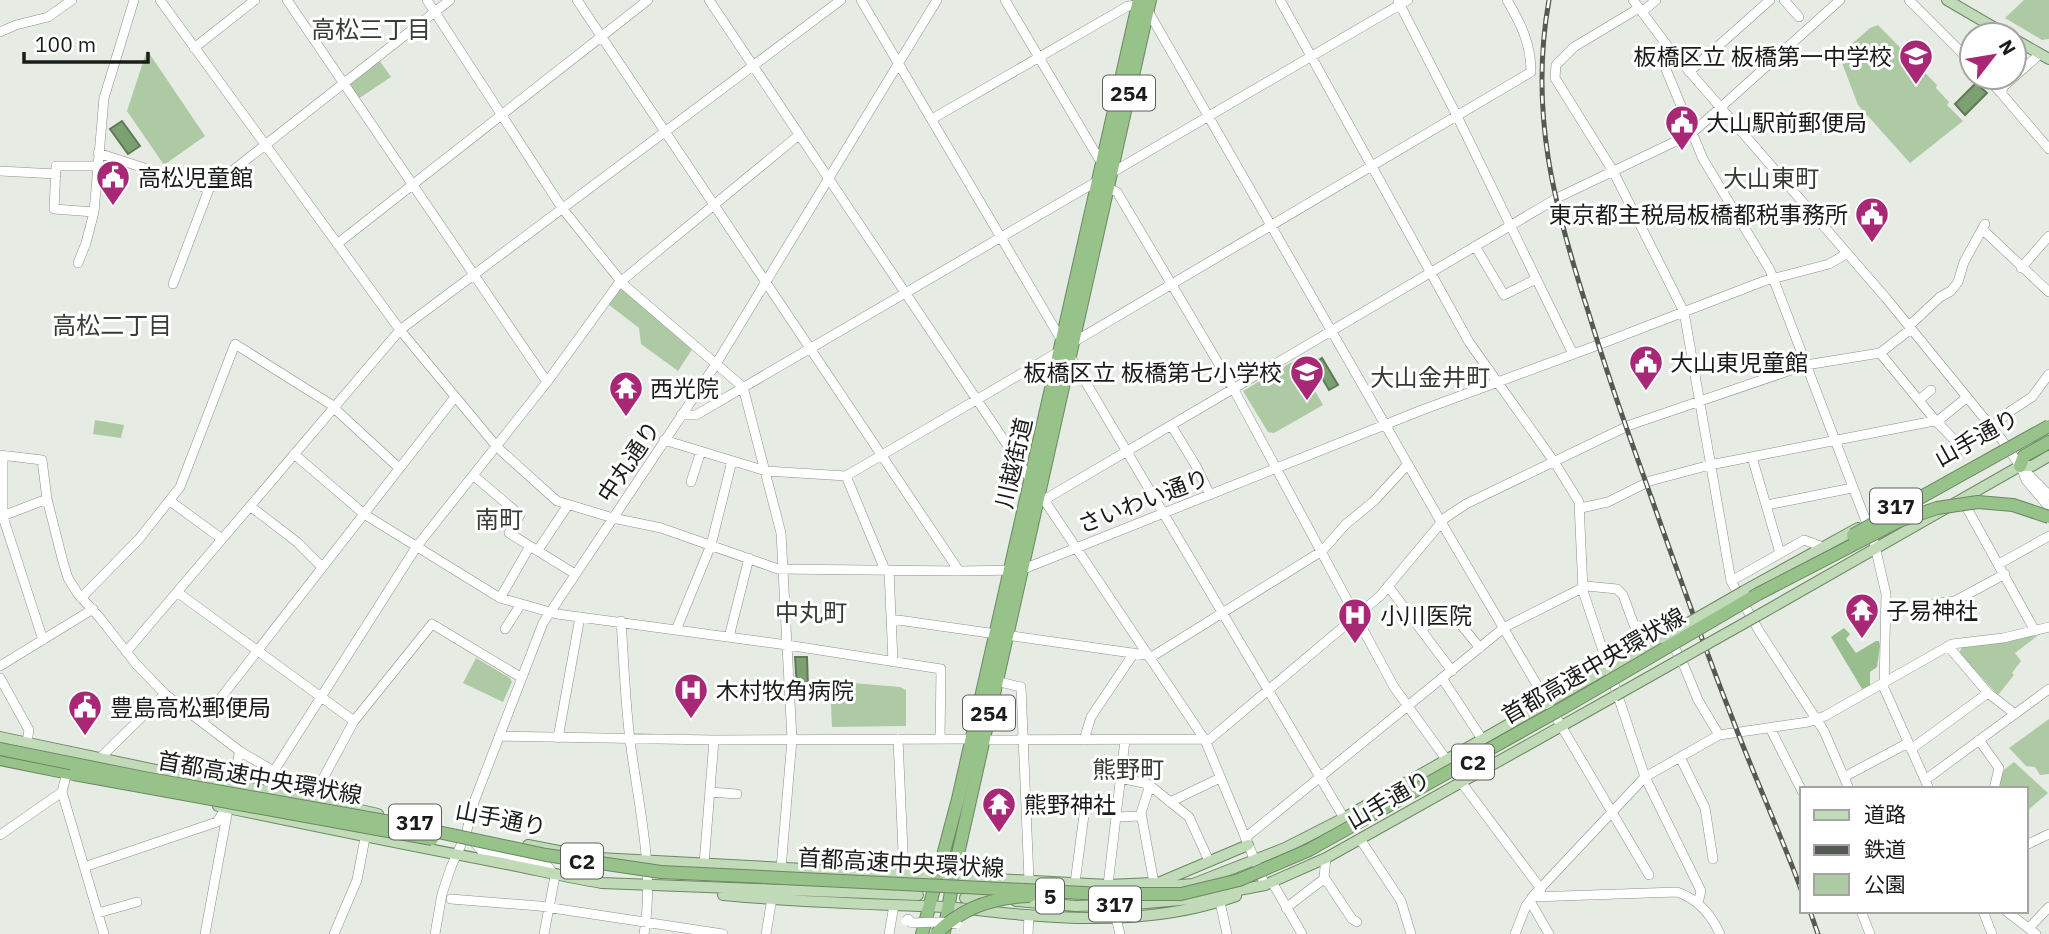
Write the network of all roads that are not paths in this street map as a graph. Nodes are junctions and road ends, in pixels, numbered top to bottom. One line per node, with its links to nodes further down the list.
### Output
1 (72, 0): 29 (street)
2 (134, 0): 53 (street)
3 (160, 0): 33 (street)
4 (255, 0): 33 (street)
5 (288, 0): 41 (street)
6 (427, 0): 26 (street)
7 (450, 0): 26 (street)
8 (577, 0): 30 (street)
9 (648, 0): 30 (street)
10 (709, 0): 39 (street, さいわい通り)
11 (841, 0): 39 (street)
12 (861, 0): 38 (street)
13 (937, 0): 38 (street, 中丸通り)
14 (1005, 0): 36 (street)
15 (1280, 0): 37 (street)
16 (1507, 0): 45 (street)
17 (1656, 0): 25 (street)
18 (1770, 0): 40 (street)
19 (1784, 0): 27 (street)
20 (1840, 0): 43 (street)
21 (1909, 0): 34 (street)
22 (1947, 0): 28 (main road)
23 (1402, 1): 37 (street); 45 (street)
24 (1144, 4): 36 (street); 46 (street); 60 (highway, 川越街道 / 254)
25 (1638, 7): 31 (street); 57 (street)
26 (435, 12): 41 (street); 44 (street)
27 (1799, 17)
28 (1983, 21)
29 (0, 32)
30 (601, 36): 44 (street); 48 (street)
31 (1667, 46): 40 (street); 49 (street)
32 (2028, 46): 35 (main road)
33 (194, 48): 51 (street)
34 (1958, 49)
35 (2046, 55): 42 (street)
36 (1039, 57): 47 (street); 60 (street)
37 (1311, 57): 46 (street); 55 (street)
38 (898, 61): 47 (street); 59 (street, 中丸通り)
39 (752, 65): 48 (street); 50 (street, さいわい通り)
40 (1689, 72): 43 (street)
41 (343, 83): 51 (street); 61 (street)
42 (2001, 93): 52 (street)
43 (1721, 109): 49 (street); 72 (street)
44 (502, 115): 61 (street); 64 (street)
45 (1457, 116): 55 (street); 66 (street)
46 (1209, 117): 60 (street); 67 (street)
47 (932, 119): 68 (street)
48 (665, 131): 63 (street); 64 (street)
49 (1691, 134): 57 (street); 77 (street)
50 (799, 135): 59 (street, さいわい通り); 63 (street)
51 (265, 145): 62 (street); 70 (street)
52 (2049, 149)
53 (98, 153): 54 (street); 62 (street)
54 (96, 166): 58 (street); 65 (street)
55 (1372, 166): 67 (street); 75 (street)
56 (0, 171): 58 (street)
57 (1613, 171): 66 (street); 85 (street)
58 (55, 174): 65 (street)
59 (828, 177): 80 (street, 中丸通り); 83 (street, さいわい通り)
60 (1105, 177): 68 (street); 82 (street); 89 (highway, 川越街道 / 254)
61 (412, 185): 70 (street); 76 (street)
62 (209, 189): 81 (street)
63 (714, 204): 79 (street); 80 (street)
64 (562, 208): 76 (street); 79 (street)
65 (94, 212): 73 (street)
66 (1510, 225): 71 (street); 78 (street)
67 (1271, 226): 82 (street); 88 (street)
68 (1001, 236): 83 (street); 89 (street)
69 (2049, 236): 74 (street)
70 (337, 244): 87 (street)
71 (1475, 246): 75 (street); 78 (street)
72 (1845, 255): 77 (street, さいわい通り); 86 (street)
73 (78, 263)
74 (2021, 268): 84 (street); 86 (street)
75 (1431, 271): 88 (street); 97 (street)
76 (473, 275): 87 (street); 96 (street)
77 (1773, 278): 85 (street, さいわい通り); 94 (street)
78 (1536, 279): 92 (street)
79 (621, 281): 93 (street); 96 (street)
80 (766, 282): 90 (street); 93 (street, 中丸通り)
81 (173, 284)
82 (1171, 284): 89 (street); 99 (street)
83 (906, 292): 90 (street); 103 (street, さいわい通り)
84 (2049, 292)
85 (1684, 312): 92 (street, さいわい通り); 104 (street)
86 (1910, 327): 91 (street); 102 (street)
87 (400, 330): 101 (street); 106 (street)
88 (1331, 331): 99 (street); 110 (street)
89 (1066, 347): 103 (street); 120 (street); 136 (highway, 川越街道 / 254); 141 (highway, 川越街道 / 254)
90 (810, 348): 98 (street); 123 (street)
91 (1880, 353): 94 (street); 105 (street)
92 (1573, 354): 97 (street, さいわい通り)
93 (716, 364): 98 (street); 107 (street, 中丸通り)
94 (1806, 365): 104 (street); 114 (street)
95 (2049, 374): 112 (street)
96 (547, 382): 117 (street)
97 (1497, 382): 110 (street, さいわい通り); 127 (street)
98 (744, 387): 107 (street); 133 (street)
99 (1233, 388): 109 (street); 132 (street)
100 (1931, 390): 105 (street)
101 (455, 397): 117 (street); 131 (street)
102 (1966, 398): 108 (street); 112 (street)
103 (977, 399): 123 (street); 136 (street, さいわい通り)
104 (1699, 400): 127 (street); 129 (street)
105 (1919, 400): 108 (street)
106 (335, 407): 121 (street); 131 (street); 144 (street)
107 (681, 415): 113 (street, 中丸通り)
108 (1935, 420): 114 (street); 119 (street)
109 (1171, 425): 120 (street); 139 (street)
110 (1385, 425): 128 (street); 132 (street, さいわい通り)
111 (2049, 425): 116 (main road, 山手通り / 317); 180 (highway, bridge)
112 (1991, 427): 116 (street)
113 (664, 440): 118 (street); 153 (street, 中丸通り)
114 (1834, 441): 125 (street); 138 (street)
115 (2049, 442): 130 (highway)
116 (2005, 445): 130 (street); 156 (main road, 山手通り / 317)
117 (497, 447): 134 (street); 145 (street)
118 (701, 451): 126 (street); 137 (street)
119 (1965, 451)
120 (1126, 452): 141 (street); 151 (street)
121 (294, 454): 147 (street); 150 (street)
122 (1, 455): 142 (street); 152 (street)
123 (882, 455): 135 (street); 172 (street)
124 (2049, 456): 130 (main road, 山手通り / 317)
125 (1752, 457): 129 (street); 146 (street)
126 (732, 461): 133 (street); 159 (street)
127 (1555, 463): 148 (street); 155 (street)
128 (1408, 464): 155 (street); 165 (street)
129 (1710, 465): 148 (street); 176 (street)
130 (2020, 466): 140 (street); 143 (main road, 山手通り / 317); 149 (street)
131 (399, 468): 150 (street)
132 (1277, 469): 139 (street, さいわい通り); 165 (street)
133 (766, 471): 135 (street); 170 (street)
134 (474, 476): 160 (street); 162 (street)
135 (846, 476): 171 (street)
136 (1030, 480): 141 (street, さいわい通り); 173 (highway, 川越街道 / 254)
137 (691, 482)
138 (1852, 488): 146 (street); 156 (street)
139 (1210, 495): 151 (street, さいわい通り)
140 (2049, 495)
141 (1042, 496): 163 (street, さいわい通り); 173 (highway, 川越街道 / 254)
142 (47, 499): 152 (street); 181 (street)
143 (1962, 500): 164 (main road, 山手通り / 317); 168 (street)
144 (170, 501): 158 (street); 181 (street)
145 (568, 505): 153 (street); 162 (street)
146 (1766, 505): 166 (street)
147 (250, 506): 158 (street); 169 (street)
148 (1581, 508): 178 (street)
149 (2049, 508)
150 (364, 514): 160 (street); 169 (street)
151 (1163, 514): 163 (street, さいわい通り); 187 (street)
152 (1, 517): 200 (street)
153 (613, 517): 159 (street); 174 (street, 中丸通り)
154 (2049, 519): 180 (highway, 首都高速中央環状線 / C2, bridge)
155 (1441, 522): 177 (street); 193 (street)
156 (1867, 522): 161 (main road, 山手通り / 317); 164 (street)
157 (2049, 536): 168 (street)
158 (222, 539): 179 (street)
159 (711, 545): 167 (street); 195 (street)
160 (417, 547): 182 (street); 220 (street)
161 (1823, 547): 166 (street); 222 (main road, 山手通り / 317, bridge)
162 (534, 548): 174 (street); 182 (street)
163 (1077, 549): 173 (street); 207 (street)
164 (1876, 549): 185 (street); 221 (main road, 山手通り / 317, bridge)
165 (1322, 551): 187 (street); 188 (street)
166 (1780, 554): 176 (street)
167 (749, 558): 170 (street); 199 (street)
168 (1999, 564): 175 (street)
169 (322, 566): 204 (street)
170 (782, 569): 171 (street); 201 (street)
171 (887, 570): 172 (street); 190 (street)
172 (959, 571): 173 (street)
173 (1015, 571): 198 (highway, 川越街道 / 254)
174 (575, 574): 186 (street, 中丸通り)
175 (2005, 574): 185 (street); 197 (street)
176 (1731, 581): 225 (street)
177 (1388, 586): 188 (street); 196 (street)
178 (1582, 588): 193 (street); 221 (street); 231 (street)
179 (177, 592): 204 (street); 205 (street)
180 (1759, 596): 318 (highway, 首都高速中央環状線 / C2, bridge)
181 (81, 598): 184 (street)
182 (500, 598): 183 (street)
183 (521, 604): 186 (street); 194 (street)
184 (93, 609): 200 (street); 205 (street)
185 (1885, 610): 215 (street)
186 (550, 612): 189 (street); 212 (street, 中丸通り)
187 (1221, 613): 207 (street); 217 (street)
188 (1357, 615): 217 (street); 223 (street)
189 (580, 617): 191 (street); 233 (street)
190 (891, 619): 198 (street); 208 (street)
191 (621, 621): 195 (street); 234 (street)
192 (2049, 627): 197 (street)
193 (1505, 628): 203 (street); 222 (street)
194 (505, 629)
195 (672, 630): 199 (street)
196 (1422, 631): 203 (street); 210 (street)
197 (2035, 631): 202 (street)
198 (1001, 635): 206 (street); 214 (highway, 川越街道 / 254); 238 (highway, 川越街道 / 254)
199 (729, 637): 201 (street)
200 (43, 640): 209 (street)
201 (787, 645): 208 (street); 235 (street)
202 (1948, 646): 215 (street); 218 (street)
203 (1480, 648): 210 (street)
204 (257, 651): 220 (street); 227 (street)
205 (126, 652): 219 (street)
206 (1134, 653): 207 (street); 242 (street)
207 (1148, 655): 244 (street)
208 (893, 662): 237 (street)
209 (0, 666)
210 (1452, 671): 213 (street)
211 (0, 678): 246 (street)
212 (522, 678): 226 (street); 230 (street, 中丸通り)
213 (1442, 678): 223 (street); 239 (street)
214 (996, 681): 238 (highway, 川越街道 / 254); 241 (street)
215 (1884, 682): 225 (street); 247 (street)
216 (2049, 689): 224 (street)
217 (1267, 691): 244 (street); 262 (street)
218 (1989, 693): 224 (street); 247 (street)
219 (165, 694): 227 (street); 251 (street)
220 (320, 698): 226 (street); 255 (street)
221 (1620, 698): 228 (main road, 山手通り / 317); 258 (street)
222 (1548, 702): 228 (street); 239 (main road, 山手通り / 317)
223 (1408, 706): 252 (street); 262 (street)
224 (2015, 714): 245 (street)
225 (1817, 719): 229 (street); 259 (street)
226 (354, 721): 276 (street)
227 (202, 722): 249 (street)
228 (1560, 726): 263 (main road, 山手通り / 317); 280 (street)
229 (1775, 727): 231 (street); 267 (street)
230 (499, 736): 233 (street); 284 (street, 中丸通り)
231 (1719, 736): 250 (street)
232 (0, 737): 246 (main road, 山手通り / 317)
233 (558, 738): 234 (street)
234 (630, 739): 240 (street); 297 (street)
235 (792, 739): 236 (street); 240 (street); 300 (street)
236 (898, 739): 237 (street); 301 (street)
237 (940, 739): 238 (street)
238 (972, 739): 241 (street); 305 (highway, 川越街道 / 254); 306 (highway, 川越街道 / 254)
239 (1482, 739): 252 (main road, 山手通り / 317)
240 (713, 740): 272 (street)
241 (1022, 740): 242 (street); 309 (street)
242 (1084, 740): 243 (street)
243 (1125, 740): 244 (street); 260 (street)
244 (1205, 740): 261 (street)
245 (1979, 740): 264 (street); 269 (street)
246 (27, 742): 251 (main road, 山手通り / 317)
247 (1910, 746): 259 (street); 264 (street)
248 (0, 748): 291 (highway, 首都高速中央環状線 / C2, bridge)
249 (242, 752): 255 (street); 265 (street)
250 (1680, 757): 258 (street); 294 (street)
251 (100, 758): 254 (main road, 山手通り / 317)
252 (1446, 759): 283 (main road, 山手通り / 317)
253 (0, 761): 257 (main road, 山手通り / 317); 318 (highway, 首都高速中央環状線 / C2, bridge)
254 (137, 765): 256 (main road, 山手通り / 317); 270 (main road)
255 (274, 771): 274 (street)
256 (173, 773): 265 (main road, 山手通り / 317); 275 (main road)
257 (66, 776): 270 (main road, 山手通り / 317); 271 (street)
258 (1645, 777): 280 (street); 325 (street)
259 (1844, 777): 268 (street)
260 (1120, 778): 266 (street); 278 (street)
261 (1220, 778): 277 (street); 289 (street)
262 (1319, 778): 283 (street); 289 (street)
263 (1461, 782): 288 (main road, 山手通り / 317); 316 (street)
264 (1927, 784)
265 (233, 785): 274 (main road, 山手通り / 317); 279 (street); 291 (highway, bridge)
266 (1150, 785): 277 (street); 281 (street)
267 (1800, 787)
268 (1848, 787)
269 (1994, 787)
270 (132, 788): 275 (main road, 山手通り / 317)
271 (62, 792): 286 (street); 299 (street)
272 (710, 792): 273 (street); 298 (street)
273 (737, 793)
274 (286, 794): 276 (main road, 山手通り / 317)
275 (170, 796): 279 (main road, 山手通り / 317)
276 (312, 799): 284 (main road, 山手通り / 317)
277 (1170, 802): 296 (street)
278 (1117, 805): 282 (street); 311 (street)
279 (228, 808): 287 (main road, 山手通り / 317); 299 (street); 344 (street)
280 (1611, 813): 303 (street); 316 (street)
281 (1142, 816): 282 (street); 312 (street)
282 (1116, 817): 314 (street)
283 (1344, 818): 295 (main road, 山手通り / 317)
284 (466, 834): 292 (street, 中丸通り); 297 (main road, 山手通り / 317); 304 (street)
285 (2049, 834): 290 (street)
286 (0, 835)
287 (365, 838): 292 (main road, 山手通り / 317); 345 (street)
288 (1360, 839): 293 (main road, 山手通り / 317); 359 (street)
289 (1246, 841): 295 (street); 296 (main road)
290 (2028, 844)
291 (516, 848): 318 (highway, 首都高速中央環状線 / C2, bridge)
292 (456, 855): 304 (main road, 山手通り / 317); 346 (street, 中丸通り)
293 (1326, 858): 307 (street); 313 (main road, 山手通り / 317)
294 (1713, 859)
295 (1254, 860): 302 (main road, 山手通り / 317); 313 (street)
296 (1209, 861): 312 (main road)
297 (647, 864): 298 (main road, 317); 308 (main road, 317); 315 (street)
298 (704, 864): 300 (main road, 317)
299 (84, 867): 332 (street)
300 (781, 869): 301 (main road, 317)
301 (904, 874): 305 (main road, 317)
302 (1216, 875): 310 (main road, 山手通り / 317); 312 (main road, 317)
303 (1649, 875)
304 (555, 876): 315 (main road, 山手通り / 317); 329 (street)
305 (939, 876): 306 (main road, 317); 327 (highway, 川越街道 / 254)
306 (953, 876): 309 (main road, 317); 330 (highway, 川越街道 / 254)
307 (1325, 878): 331 (street); 340 (street)
308 (918, 880)
309 (1029, 880): 311 (main road, 317)
310 (975, 883)
311 (1075, 883): 314 (main road, 317)
312 (1156, 883): 314 (main road, 317)
313 (1268, 884): 320 (main road, 山手通り / 317); 324 (main road, 317); 331 (street)
314 (1108, 885)
315 (647, 886): 317 (main road, 山手通り / 317); 319 (main road, 317); 339 (street)
316 (1541, 890): 322 (street)
317 (918, 895)
318 (1174, 896): 353 (highway, 5, bridge); 354 (highway, 5, bridge)
319 (772, 898): 326 (main road, 317); 350 (street)
320 (965, 898)
321 (451, 899): 329 (street)
322 (1531, 899): 325 (street); 360 (street); 361 (street)
323 (137, 902): 332 (street)
324 (1220, 902): 337 (main road, 317); 357 (street)
325 (1698, 903): 362 (street)
326 (894, 905): 327 (main road, 317); 351 (street)
327 (930, 907): 330 (main road, 317); 352 (highway, 川越街道 / 254)
328 (2049, 907): 342 (street)
329 (549, 908): 339 (street); 347 (street)
330 (948, 908): 336 (main road, 317); 354 (highway, 川越街道 / 254)
331 (1286, 908): 358 (street)
332 (98, 913): 343 (street)
333 (1862, 913): 363 (street)
334 (1984, 913): 364 (street)
335 (2009, 913): 342 (street)
336 (1029, 915): 337 (main road, 317); 355 (street)
337 (1116, 918): 356 (street)
338 (906, 921): 341 (street, bridge)
339 (646, 922): 348 (street); 349 (street)
340 (1357, 922)
341 (957, 924)
342 (2032, 931)
343 (104, 934)
344 (205, 934)
345 (334, 934)
346 (435, 934)
347 (544, 934)
348 (644, 934)
349 (723, 934)
350 (766, 934)
351 (889, 934)
352 (922, 934)
353 (936, 934)
354 (943, 934)
355 (1028, 934)
356 (1120, 934)
357 (1227, 934)
358 (1302, 934)
359 (1411, 934)
360 (1515, 934)
361 (1549, 934)
362 (1720, 934)
363 (1870, 934)
364 (1992, 934)

